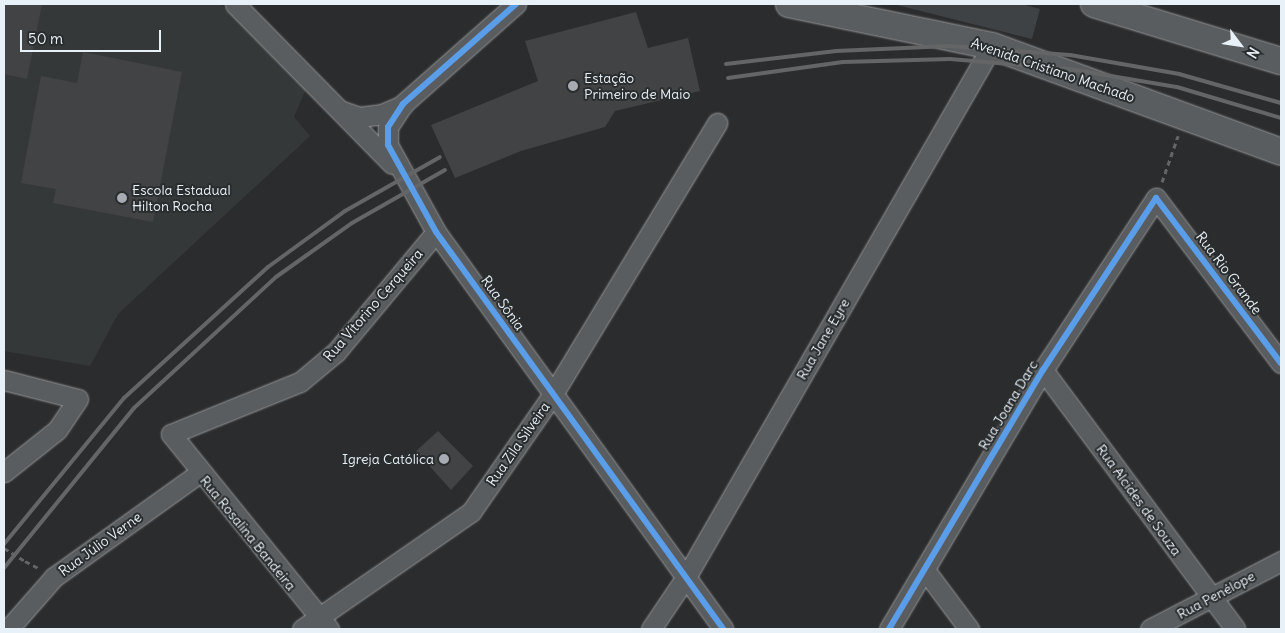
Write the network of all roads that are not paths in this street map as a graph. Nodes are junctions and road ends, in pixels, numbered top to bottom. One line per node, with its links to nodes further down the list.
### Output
1 (235, 4): 8 (street, Rua Sônia)
2 (516, 4): 7 (street, Rua Sônia)
3 (789, 4): 5 (highway, Avenida Cristiano Machado)
4 (1105, 5): 6 (highway)
5 (992, 46): 10 (highway, Avenida Cristiano Machado); 23 (street, Rua Jane Eyre)
6 (1281, 61)
7 (403, 104): 8 (street); 11 (street, Rua Sônia)
8 (340, 110): 11 (street, Rua Sônia)
9 (717, 123): 17 (street, Rua Zila Silveira)
10 (1281, 152)
11 (398, 170): 13 (street, Rua Sônia)
12 (1156, 198): 14 (street, Rua Rio Grande); 15 (street, Rua Joana Darc)
13 (436, 232): 17 (street, Rua Sônia); 18 (street, Rua Vítorino Cerqueira)
14 (1281, 363)
15 (1043, 370): 22 (street, Rua Joana Darc); 24 (street, Rua Alcides de Souza)
16 (4, 380): 19 (street)
17 (554, 394): 23 (street, Rua Sônia); 25 (street, Rua Zila Silveira)
18 (170, 434): 20 (street, Rua Rosalina Bandeira)
19 (4, 472)
20 (198, 473): 25 (street, Rua Rosalina Bandeira); 26 (street, Rua Júlio Verne)
21 (1281, 561): 24 (street, Rua Penélope)
22 (925, 570): 30 (street, Rua Joana Darc); 31 (street)
23 (686, 578): 28 (street, Rua Jane Eyre); 29 (street, Rua Sônia)
24 (1210, 596): 32 (street, Rua Penélope); 33 (street, Rua Alcides de Souza)
25 (324, 624): 27 (street, Rua Zila Silveira)
26 (11, 626)
27 (302, 629)
28 (651, 629)
29 (723, 629)
30 (889, 629)
31 (969, 629)
32 (1150, 629)
33 (1235, 629)

